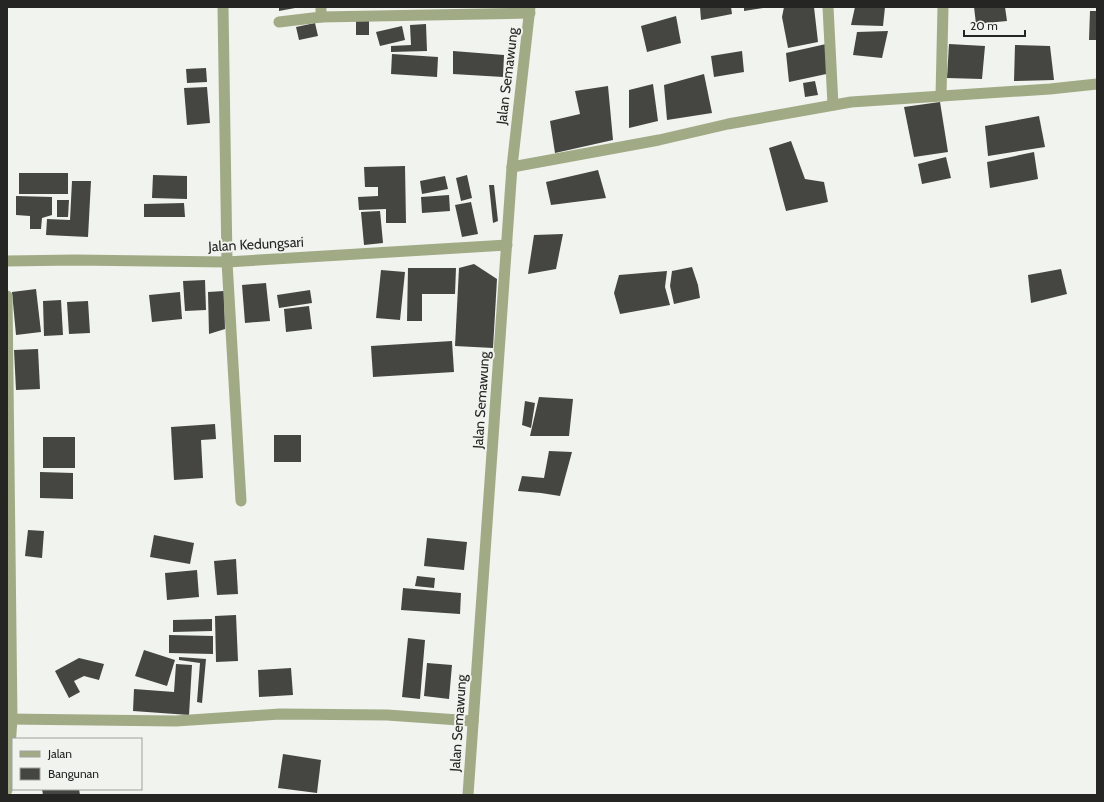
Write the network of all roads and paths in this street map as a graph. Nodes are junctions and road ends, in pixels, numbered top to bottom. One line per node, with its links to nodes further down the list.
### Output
1 (223, 7): 13 (street)
2 (828, 7): 9 (street)
3 (943, 7): 8 (street)
4 (530, 10): 5 (street); 10 (street, Jalan Semawung)
5 (321, 12): 6 (street)
6 (278, 22)
7 (1097, 84): 8 (street)
8 (941, 96): 9 (street)
9 (833, 105): 10 (street)
10 (512, 167): 11 (street, Jalan Semawung)
11 (507, 245): 13 (street, Jalan Kedungsari); 17 (street, Jalan Semawung)
12 (7, 262): 13 (street, Jalan Kedungsari)
13 (227, 262): 15 (street)
14 (7, 296): 16 (street)
15 (241, 501)
16 (10, 719): 17 (street); 18 (street)
17 (473, 721): 19 (street, Jalan Semawung)
18 (7, 790)
19 (468, 795)

